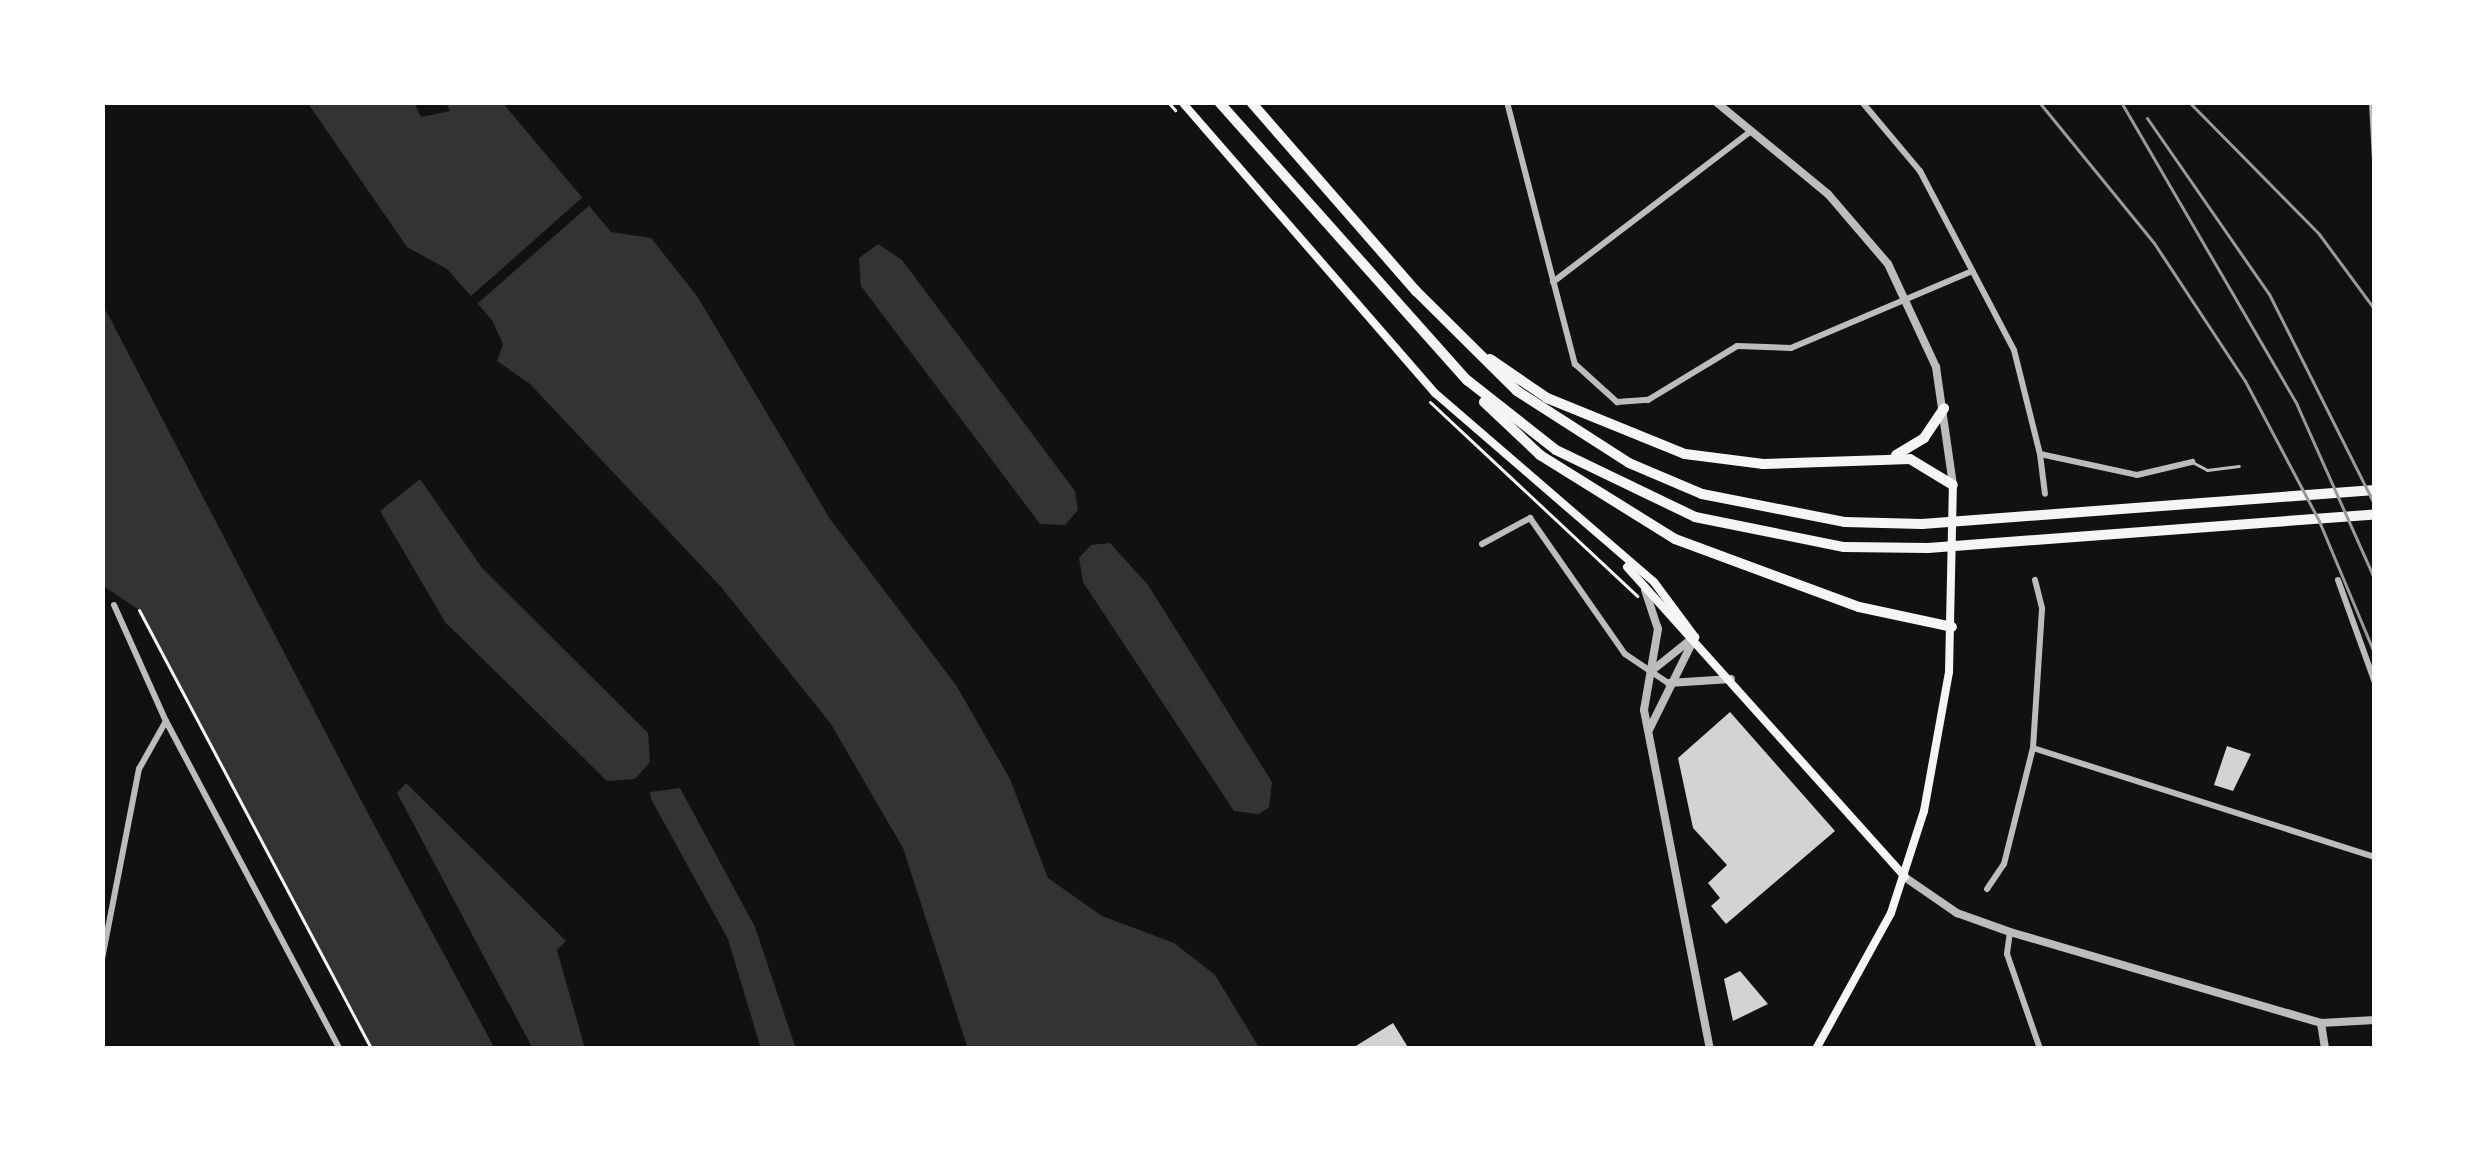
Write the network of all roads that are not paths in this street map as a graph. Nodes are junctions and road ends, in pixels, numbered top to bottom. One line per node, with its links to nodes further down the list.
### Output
1 (1182, 102): 25 (main road)
2 (1220, 102): 14 (highway)
3 (1251, 102): 13 (highway)
4 (1507, 102): 11 (street)
5 (1716, 102): 8 (street)
6 (1862, 102): 10 (street)
7 (2370, 102): 9 (lane)
8 (1752, 131): 11 (street); 12 (street)
9 (2375, 197)
10 (1972, 271): 12 (street); 16 (street)
11 (1553, 282): 12 (street)
12 (1910, 301): 15 (street)
13 (1460, 338): 17 (highway); 20 (highway)
14 (1467, 380): 23 (highway); 30 (highway)
15 (1944, 409): 17 (highway); 21 (street)
16 (2040, 454): 18 (street); 22 (street)
17 (1892, 457): 21 (highway)
18 (2192, 462): 19 (lane)
19 (2239, 466)
20 (2375, 490)
21 (1954, 492): 30 (main road)
22 (2044, 494)
23 (2375, 514)
24 (1482, 544): 32 (street)
25 (1619, 555): 28 (main road); 31 (main road)
26 (2035, 580): 38 (street)
27 (2338, 580): 34 (street)
28 (1644, 588): 31 (main road); 32 (street)
29 (114, 605): 36 (street)
30 (1952, 627): 40 (main road)
31 (1695, 637): 32 (street); 33 (main road); 35 (street)
32 (1651, 673): 35 (street); 37 (street)
33 (1731, 679): 35 (street); 40 (main road)
34 (2375, 682)
35 (1668, 683): 37 (street)
36 (166, 721): 43 (street); 46 (street)
37 (1648, 731): 47 (street)
38 (2033, 748): 39 (street); 41 (street)
39 (2375, 857)
40 (1906, 878): 42 (street); 48 (main road)
41 (1987, 889)
42 (2010, 932): 45 (street); 49 (street)
43 (102, 958)
44 (2375, 1020): 45 (street)
45 (2321, 1023): 50 (street)
46 (340, 1049)
47 (1710, 1049)
48 (1816, 1049)
49 (2040, 1049)
50 (2325, 1049)

